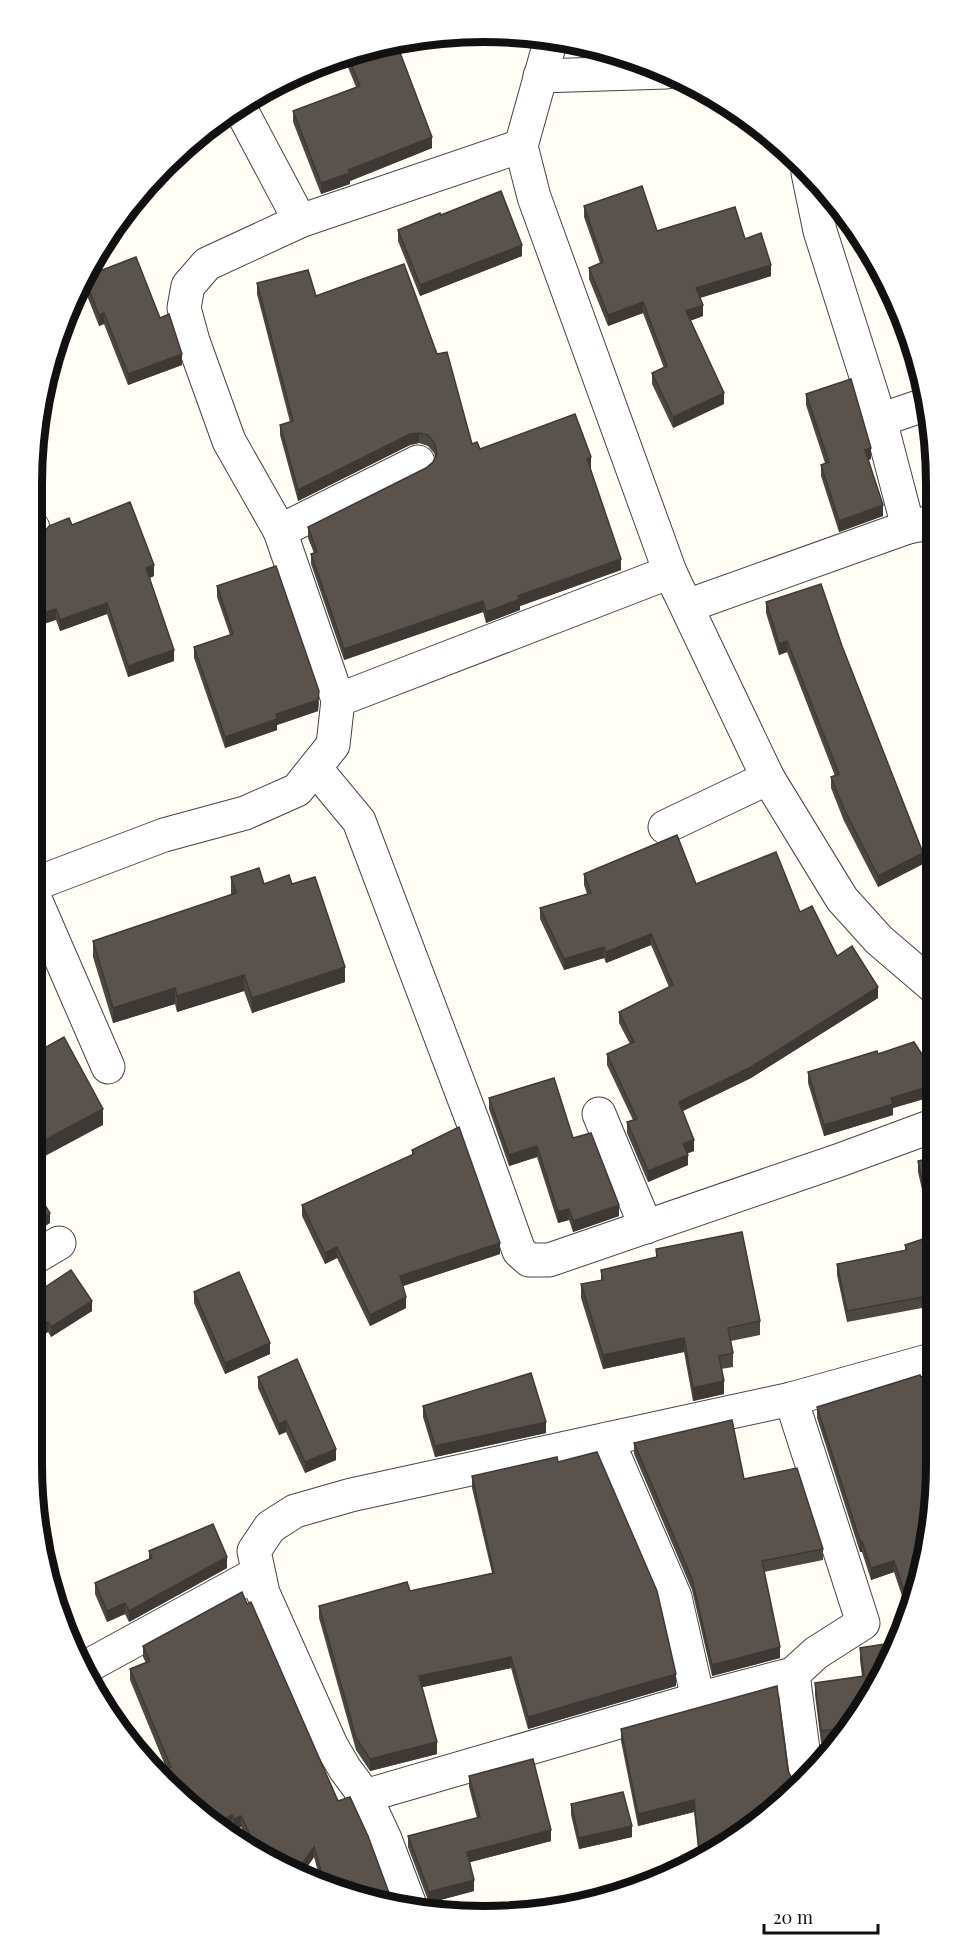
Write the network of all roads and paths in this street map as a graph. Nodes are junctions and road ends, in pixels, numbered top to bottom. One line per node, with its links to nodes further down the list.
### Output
1 (548, 47): 3 (street)
2 (645, 73): 3 (street)
3 (540, 76): 5 (street)
4 (243, 113): 7 (street)
5 (521, 146): 7 (street); 13 (street)
6 (810, 186): 9 (street)
7 (300, 221): 12 (street)
8 (919, 407): 9 (street)
9 (880, 420): 11 (street)
10 (418, 462): 12 (street)
11 (921, 524): 14 (street)
12 (280, 531): 15 (street)
13 (670, 572): 14 (street); 15 (street)
14 (687, 606): 17 (street)
15 (338, 700): 16 (street)
16 (315, 768): 19 (street); 25 (street)
17 (768, 778): 18 (street); 21 (street)
18 (665, 827)
19 (42, 881)
20 (42, 915): 22 (street)
21 (926, 980)
22 (108, 1067)
23 (599, 1114): 25 (street)
24 (926, 1128): 25 (street)
25 (646, 1227)
26 (926, 1362): 27 (street)
27 (791, 1399): 28 (street); 31 (street)
28 (608, 1439): 29 (street); 32 (street)
29 (258, 1573): 30 (street); 34 (street)
30 (91, 1664)
31 (794, 1674): 32 (street); 33 (street)
32 (698, 1699): 34 (street)
33 (805, 1767)
34 (365, 1796): 35 (street)
35 (408, 1899)

